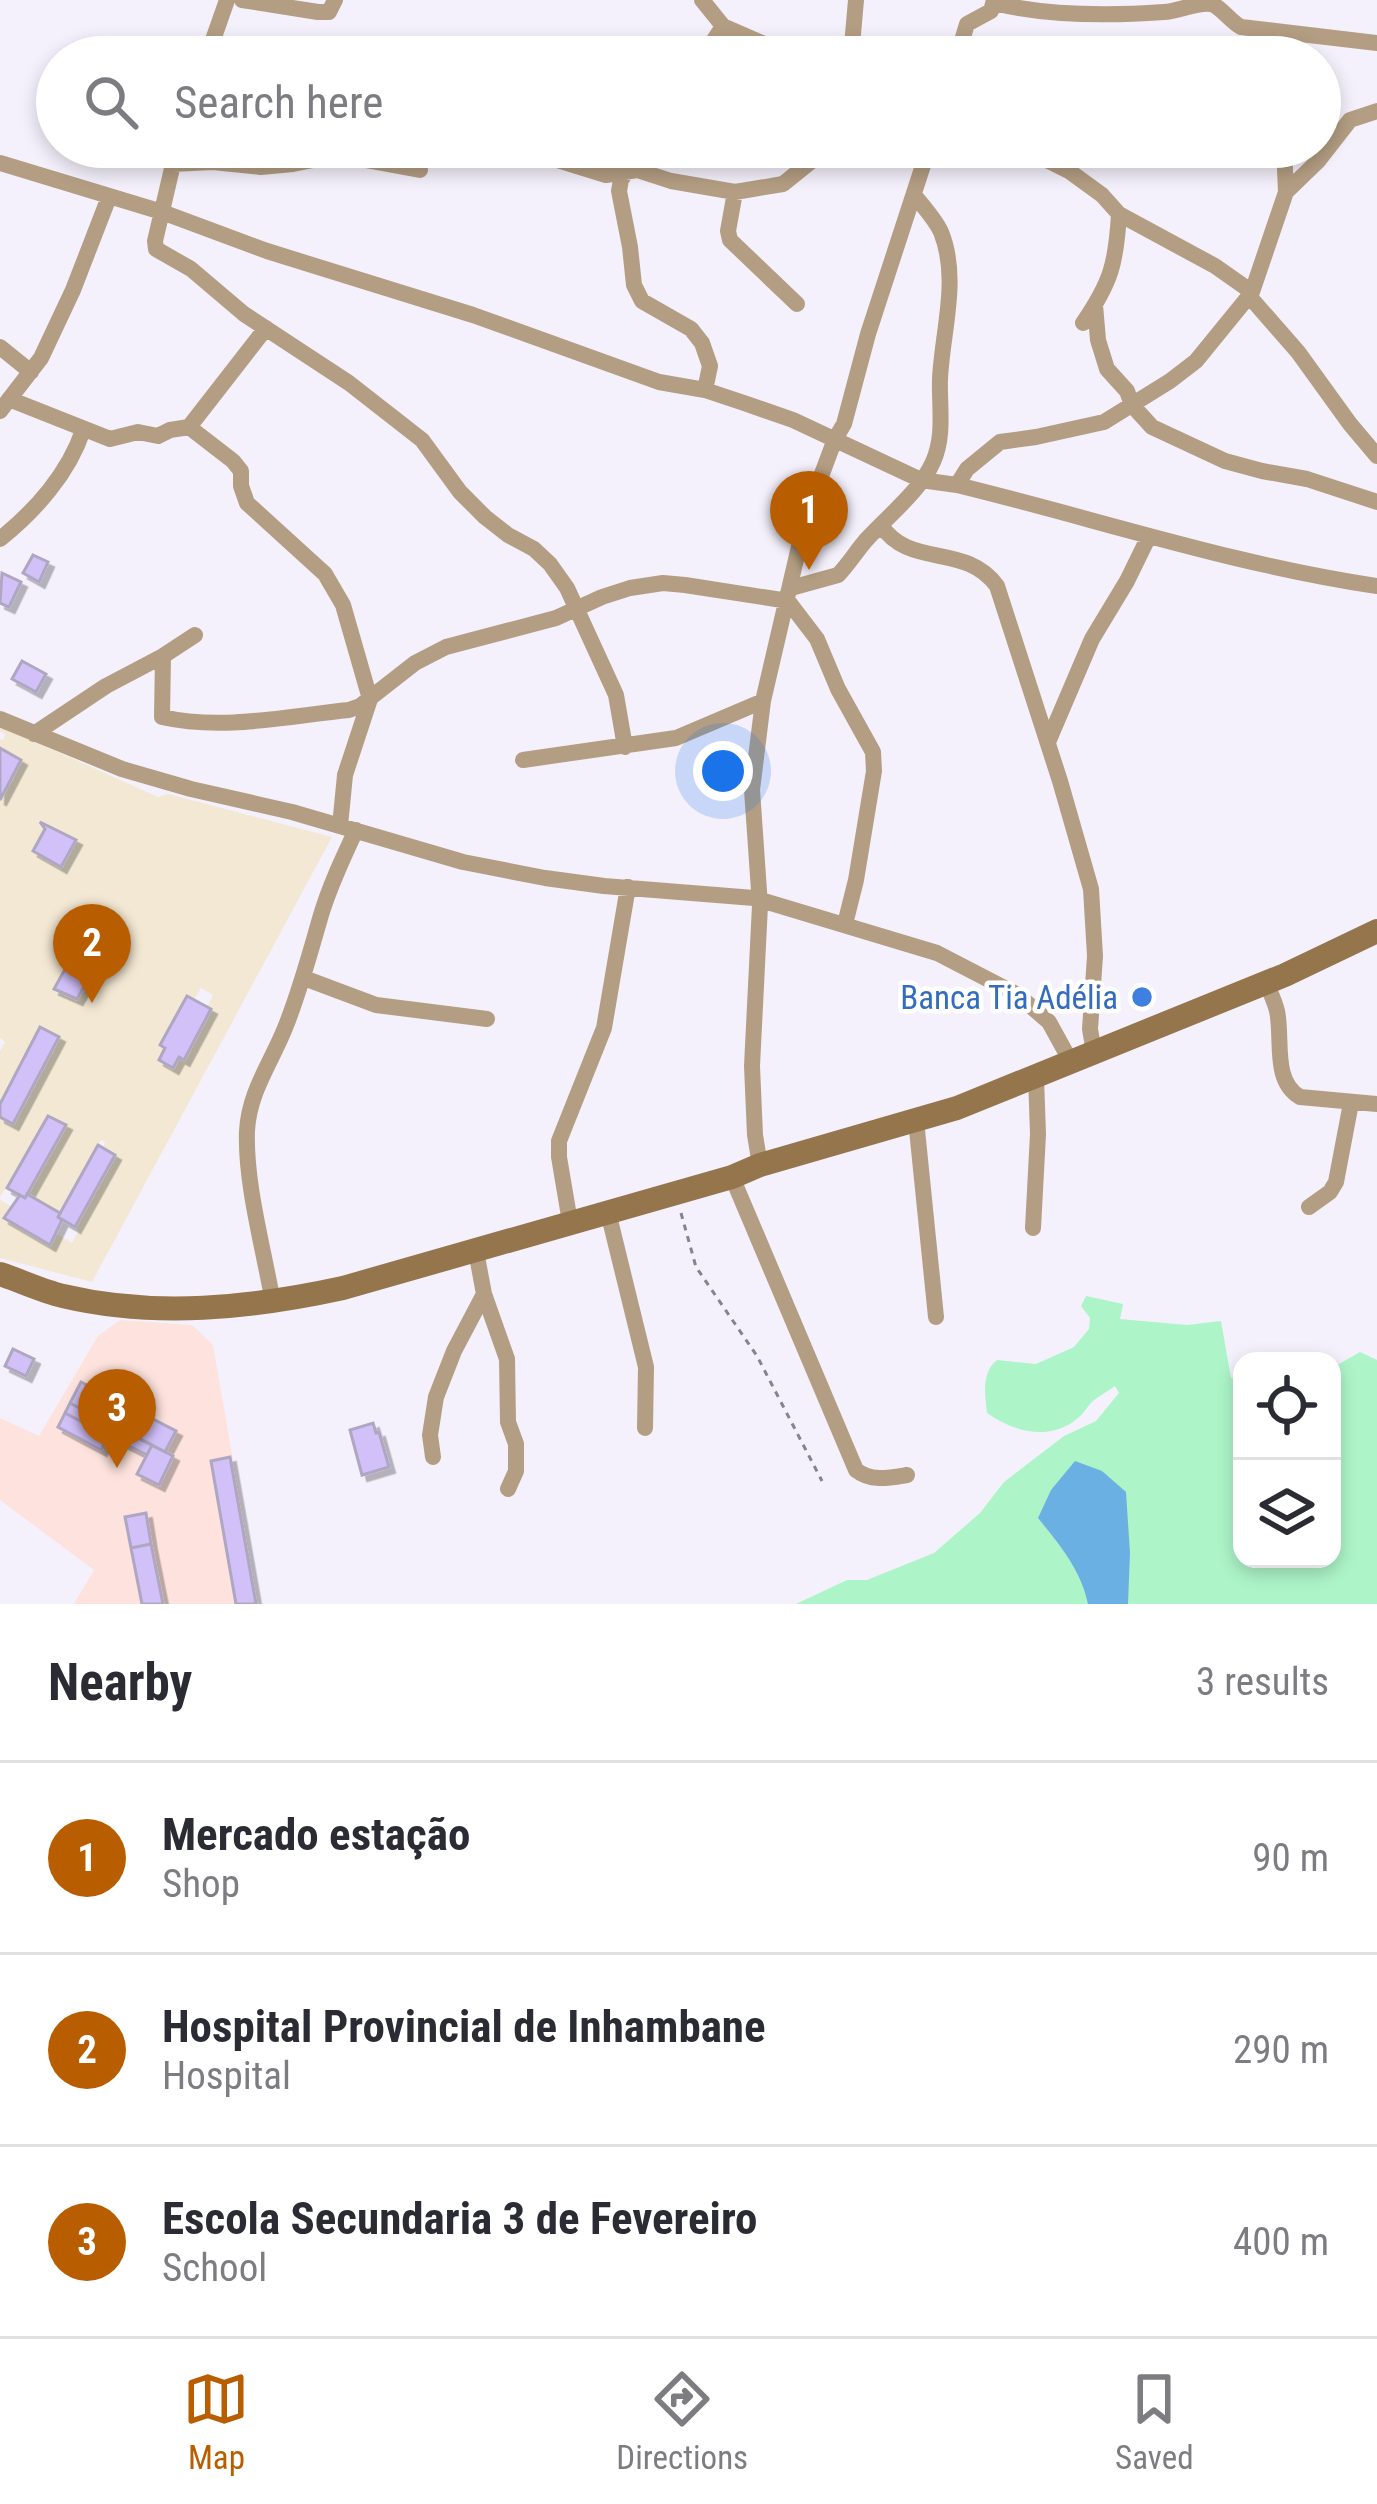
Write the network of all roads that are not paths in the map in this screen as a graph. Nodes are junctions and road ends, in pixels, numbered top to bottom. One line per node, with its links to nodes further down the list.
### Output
1 (226, 0): 9 (street)
2 (242, 0): 3 (street)
3 (335, 0)
4 (702, 0): 8 (street)
5 (856, 0): 12 (street)
6 (994, 2): 7 (street); 13 (street)
7 (1070, 6): 14 (street)
8 (723, 26): 10 (street); 11 (street)
9 (215, 36)
10 (717, 36)
11 (746, 36)
12 (853, 36)
13 (963, 36)
14 (1303, 36)
15 (1341, 40): 16 (street)
16 (1377, 43)
17 (1377, 111): 18 (street)
18 (1341, 132)
19 (0, 163): 34 (street)
20 (172, 168): 35 (street)
21 (409, 168): 29 (street)
22 (583, 168): 30 (street)
23 (628, 168): 30 (street)
24 (803, 168): 32 (street)
25 (922, 168): 33 (street)
26 (1064, 168): 36 (street)
27 (1285, 168): 31 (street)
28 (1311, 168): 31 (street)
29 (420, 170)
30 (624, 174): 32 (street); 44 (street)
31 (1286, 192): 37 (street)
32 (735, 193): 38 (street)
33 (914, 195): 49 (street); 51 (street)
34 (109, 197): 35 (street); 43 (street)
35 (162, 212): 41 (street); 44 (street)
36 (1119, 214): 37 (street); 39 (street)
37 (1250, 294): 46 (street); 50 (street)
38 (797, 304)
39 (1095, 305): 40 (street); 46 (street)
40 (1083, 323)
41 (266, 328): 47 (street); 59 (street)
42 (0, 347): 43 (street)
43 (31, 372): 45 (street)
44 (705, 390): 49 (street)
45 (4, 405): 48 (street)
46 (1132, 405): 52 (street); 53 (street)
47 (189, 428): 48 (street); 62 (street)
48 (82, 430): 56 (street)
49 (835, 439): 51 (street); 58 (street)
50 (1377, 456)
51 (921, 480): 52 (street); 54 (street)
52 (957, 484): 55 (street)
53 (1377, 502)
54 (881, 525): 58 (street); 66 (street)
55 (1150, 536): 57 (street); 66 (street)
56 (0, 539)
57 (1377, 586)
58 (789, 594): 59 (street); 63 (street); 72 (street)
59 (576, 610): 62 (street); 67 (street)
60 (195, 634): 61 (street)
61 (164, 656): 62 (street); 65 (street)
62 (370, 699): 69 (street)
63 (763, 700): 67 (street); 71 (street)
64 (0, 719): 65 (street)
65 (34, 734): 69 (street)
66 (1048, 742): 77 (street)
67 (625, 747): 68 (street)
68 (524, 760)
69 (348, 828): 70 (street); 74 (street)
70 (628, 887): 71 (street); 86 (street)
71 (759, 899): 72 (street); 82 (street)
72 (845, 924): 77 (street)
73 (1377, 931): 75 (main road)
74 (304, 978): 76 (street); 91 (street)
75 (1266, 982): 77 (main road); 79 (street)
76 (487, 1019)
77 (1083, 1057): 78 (main road)
78 (1036, 1077): 81 (main road); 87 (street)
79 (1351, 1103): 80 (street); 84 (street)
80 (1377, 1104)
81 (916, 1120): 82 (main road); 92 (street)
82 (760, 1166): 83 (main road)
83 (732, 1177): 85 (main road); 95 (street)
84 (1309, 1207)
85 (608, 1212): 86 (main road); 93 (street)
86 (570, 1222): 88 (main road)
87 (1033, 1228)
88 (476, 1251): 90 (street); 91 (main road)
89 (0, 1274): 91 (main road)
90 (484, 1294): 94 (street); 96 (street)
91 (273, 1303)
92 (936, 1317)
93 (645, 1427)
94 (433, 1457)
95 (907, 1475)
96 (508, 1489)

